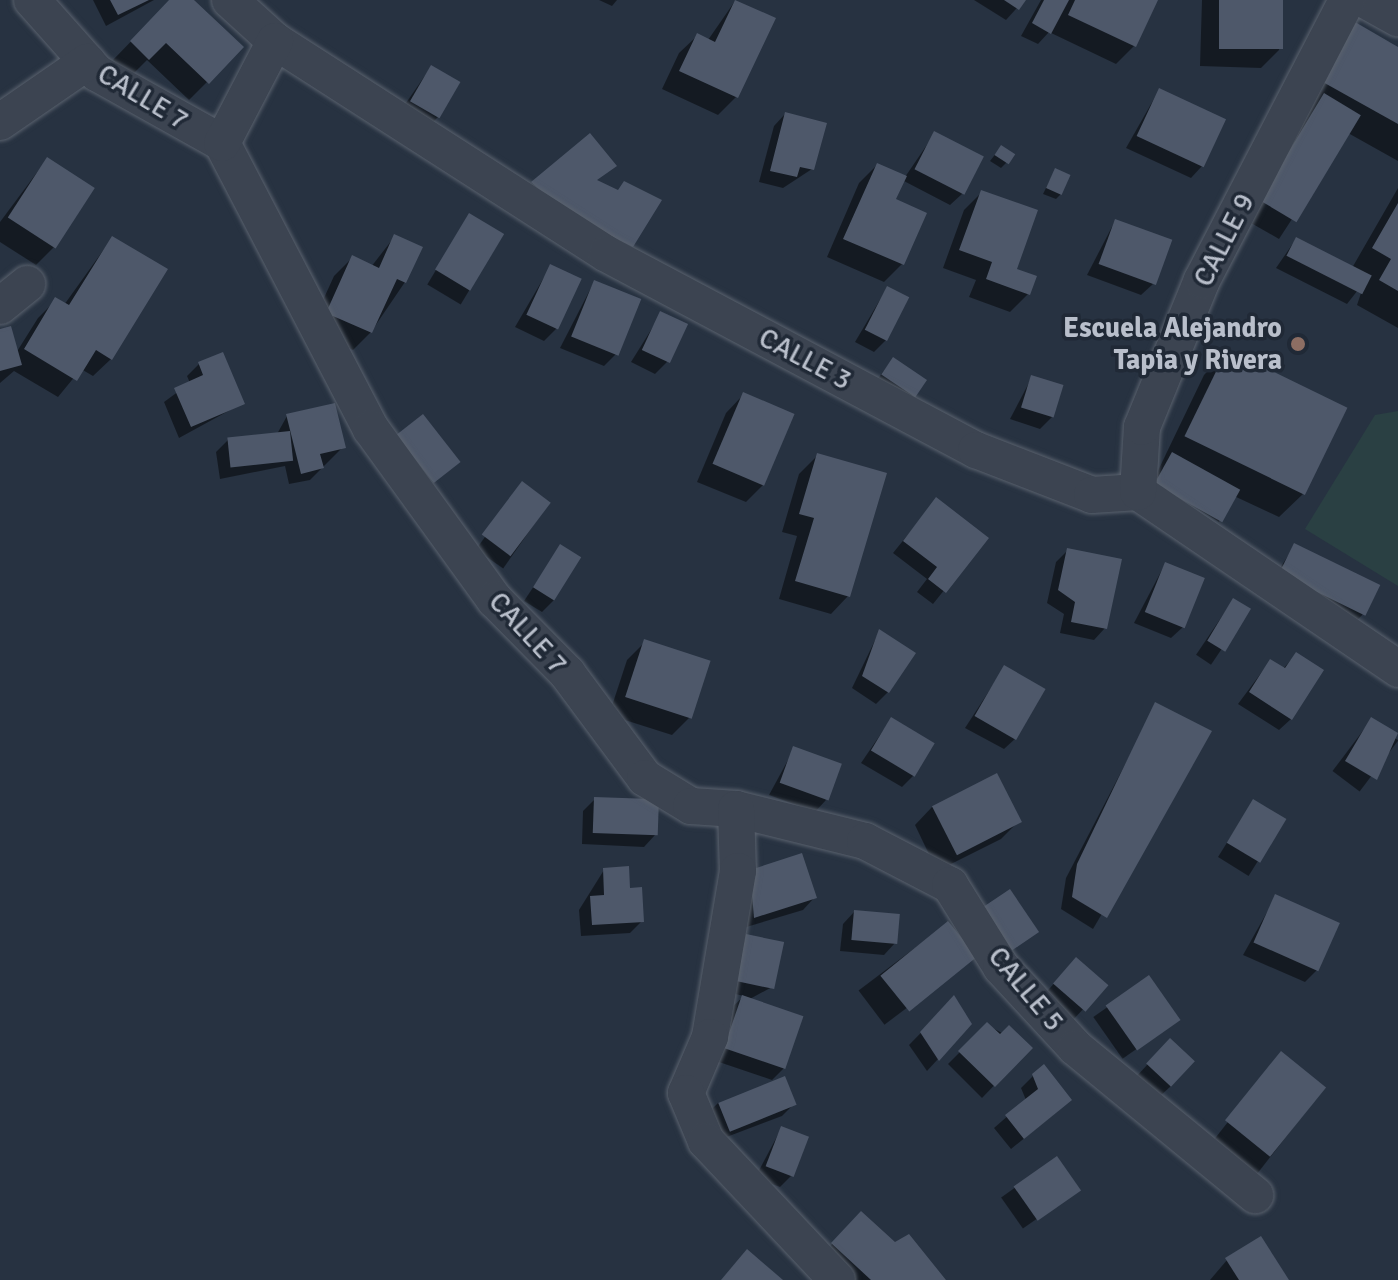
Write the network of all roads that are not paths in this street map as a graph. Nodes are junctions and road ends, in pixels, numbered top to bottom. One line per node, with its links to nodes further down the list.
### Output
1 (32, 0): 7 (street, CALLE 7)
2 (230, 0): 6 (street, CALLE 3)
3 (1347, 0): 10 (street, CALLE 9)
4 (1365, 0): 5 (street)
5 (1398, 18)
6 (275, 41): 9 (street); 10 (street, CALLE 3)
7 (87, 62): 8 (street); 9 (street, CALLE 7)
8 (0, 122)
9 (222, 143): 12 (street, CALLE 7)
10 (1138, 492): 11 (street)
11 (1398, 669)
12 (736, 809): 13 (street, CALLE 5); 14 (street)
13 (1255, 1195)
14 (837, 1280)

